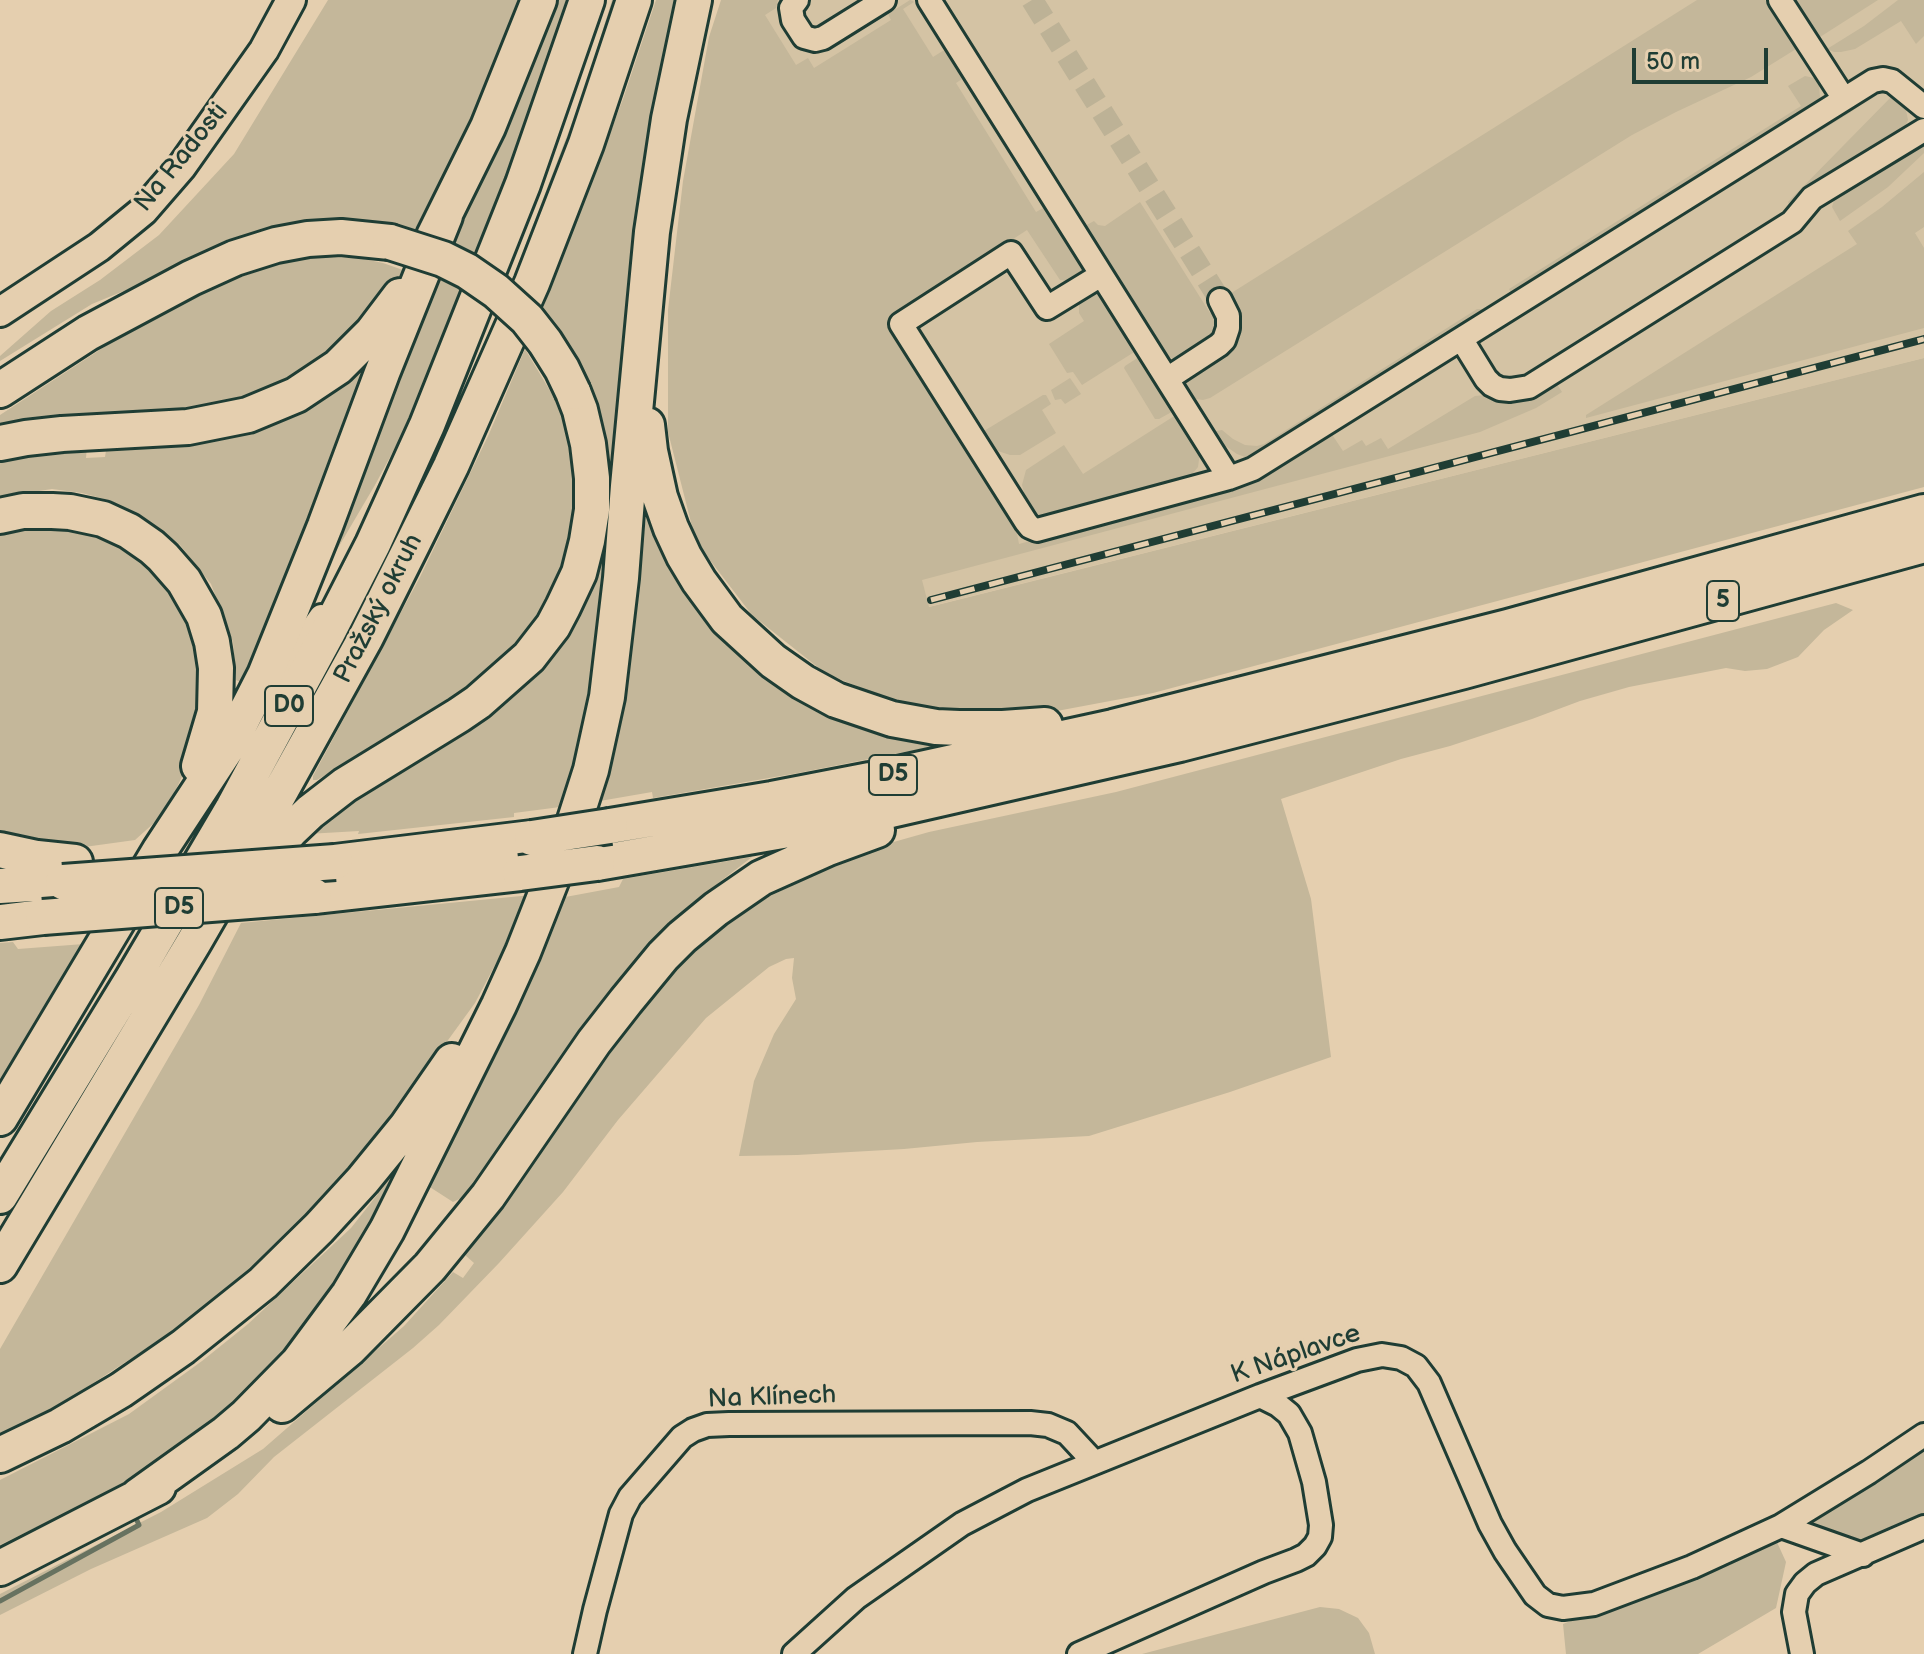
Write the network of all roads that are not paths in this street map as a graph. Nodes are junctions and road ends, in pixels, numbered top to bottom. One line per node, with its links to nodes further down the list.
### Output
1 (291, 0): 17 (main road, Na Radosti)
2 (539, 0): 13 (highway)
3 (587, 0): 25 (highway, Pražský okruh / D0)
4 (634, 0): 38 (highway, Pražský okruh / D0)
5 (694, 0): 15 (highway)
6 (797, 0): 9 (street)
7 (929, 0): 14 (street)
8 (1780, 0): 10 (street)
9 (876, 2)
10 (1844, 99): 11 (street); 18 (street)
11 (1924, 107)
12 (1924, 130): 18 (street)
13 (445, 216): 21 (highway); 30 (highway)
14 (1101, 275): 19 (street); 22 (street)
15 (647, 296): 29 (highway); 36 (highway)
16 (1220, 300): 19 (street)
17 (0, 312)
18 (1462, 340): 22 (street)
19 (1167, 379): 22 (street)
20 (0, 390): 38 (highway, bridge)
21 (0, 443)
22 (1229, 478)
23 (1924, 512): 27 (highway, 5)
24 (0, 516): 33 (highway)
25 (373, 544): 30 (street); 40 (highway, Pražský okruh / D0)
26 (1924, 545): 27 (highway, 5)
27 (1515, 642): 28 (highway, D5)
28 (1296, 698): 29 (highway, D5); 31 (highway, D5)
29 (1173, 712): 34 (highway, D5, bridge)
30 (229, 745): 33 (highway)
31 (1037, 778): 37 (highway, D5, bridge); 46 (highway)
32 (0, 850): 34 (highway)
33 (160, 850): 39 (highway)
34 (69, 872): 35 (highway, D5)
35 (0, 886)
36 (545, 895): 44 (highway); 46 (highway)
37 (0, 920)
38 (194, 942): 41 (highway, Pražský okruh / D0)
39 (0, 1118)
40 (0, 1196)
41 (0, 1265)
42 (1260, 1396): 45 (street, K Náplavce); 47 (street, K Náplavce); 53 (street)
43 (1924, 1435): 47 (street)
44 (0, 1455)
45 (1094, 1462): 51 (street, Na Klínech); 52 (street, K Náplavce)
46 (138, 1496): 50 (highway)
47 (1781, 1526): 49 (street)
48 (1924, 1527): 49 (street)
49 (1863, 1555): 54 (street)
50 (0, 1568)
51 (585, 1654)
52 (794, 1654)
53 (1079, 1654)
54 (1802, 1654)

